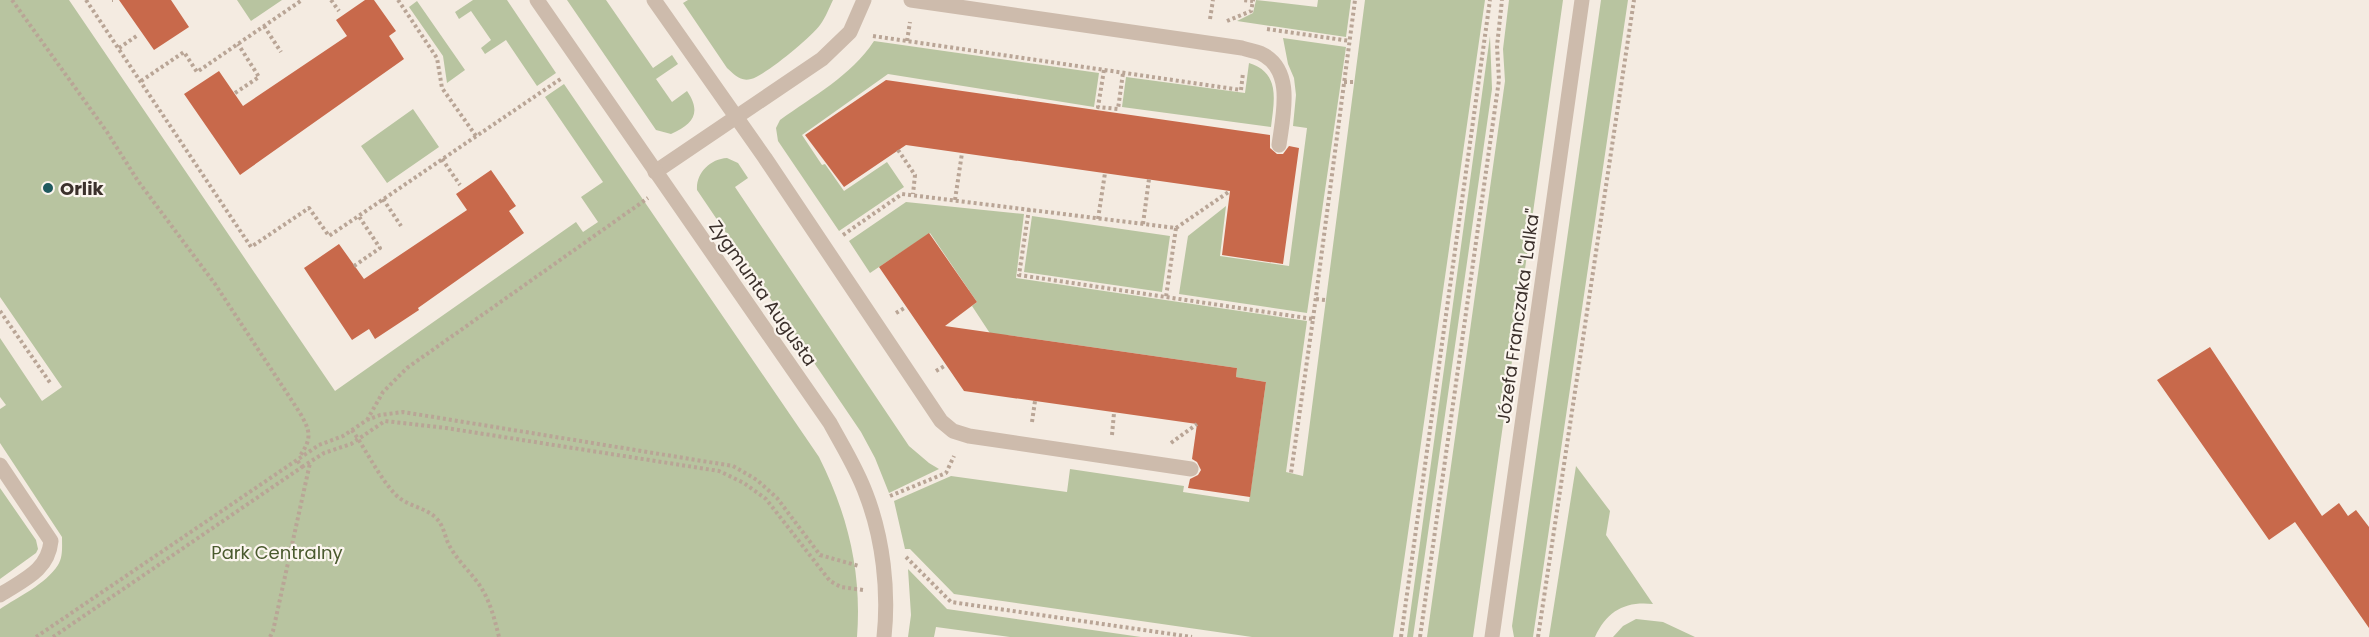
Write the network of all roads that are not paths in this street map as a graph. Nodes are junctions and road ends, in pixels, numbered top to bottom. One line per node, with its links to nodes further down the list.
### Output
1 (537, 0): 8 (street, Zygmunta Augusta)
2 (654, 0): 6 (street)
3 (864, 0): 6 (street)
4 (911, 0): 7 (street)
5 (1582, 0): 13 (street, Józefa Franczaka "Lalka")
6 (737, 118): 8 (street); 10 (street)
7 (1279, 145)
8 (655, 172): 12 (street, Zygmunta Augusta)
9 (0, 465): 11 (street)
10 (1191, 469)
11 (0, 595)
12 (884, 637)
13 (1492, 637)

